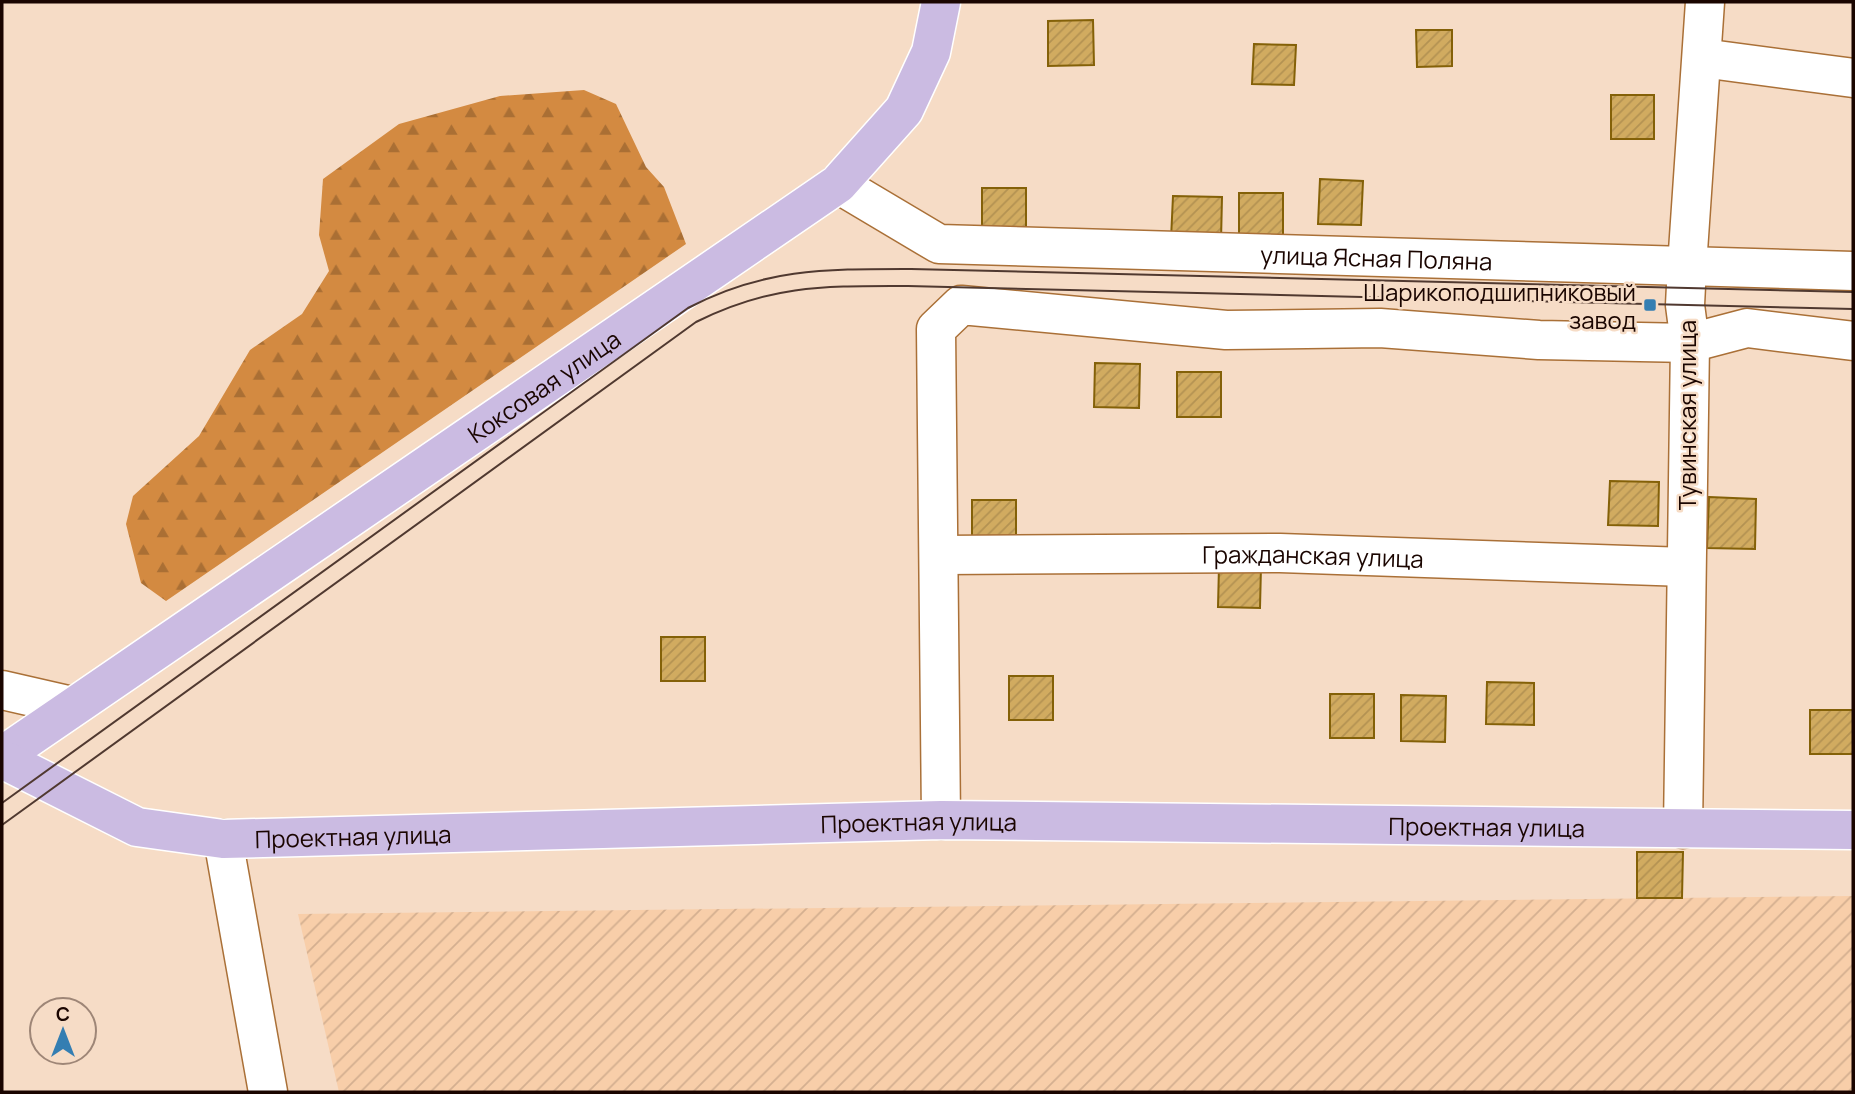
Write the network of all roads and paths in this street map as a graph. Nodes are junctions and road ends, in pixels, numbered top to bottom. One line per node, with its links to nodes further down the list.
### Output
1 (941, 2): 5 (main road, Коксовая улица)
2 (1706, 2): 3 (street, Тувинская улица)
3 (1702, 58): 4 (street); 6 (street, Тувинская улица)
4 (1853, 78)
5 (838, 184): 6 (street, улица Ясная Поляна); 13 (main road, Коксовая улица)
6 (1687, 266): 7 (street, улица Ясная Поляна); 9 (street, Тувинская улица)
7 (1853, 271)
8 (1853, 341): 9 (street)
9 (1690, 343): 10 (street); 11 (street, Тувинская улица)
10 (940, 555): 11 (street, Гражданская улица); 15 (street)
11 (1686, 567): 16 (street, Тувинская улица)
12 (2, 690): 13 (street)
13 (72, 706): 14 (main road, Коксовая улица)
14 (2, 758): 18 (main road, Проектная улица)
15 (941, 820): 16 (main road, Проектная улица); 18 (main road, Проектная улица)
16 (1683, 829): 17 (main road, Проектная улица)
17 (1853, 830)
18 (223, 839): 19 (street)
19 (268, 1092)

